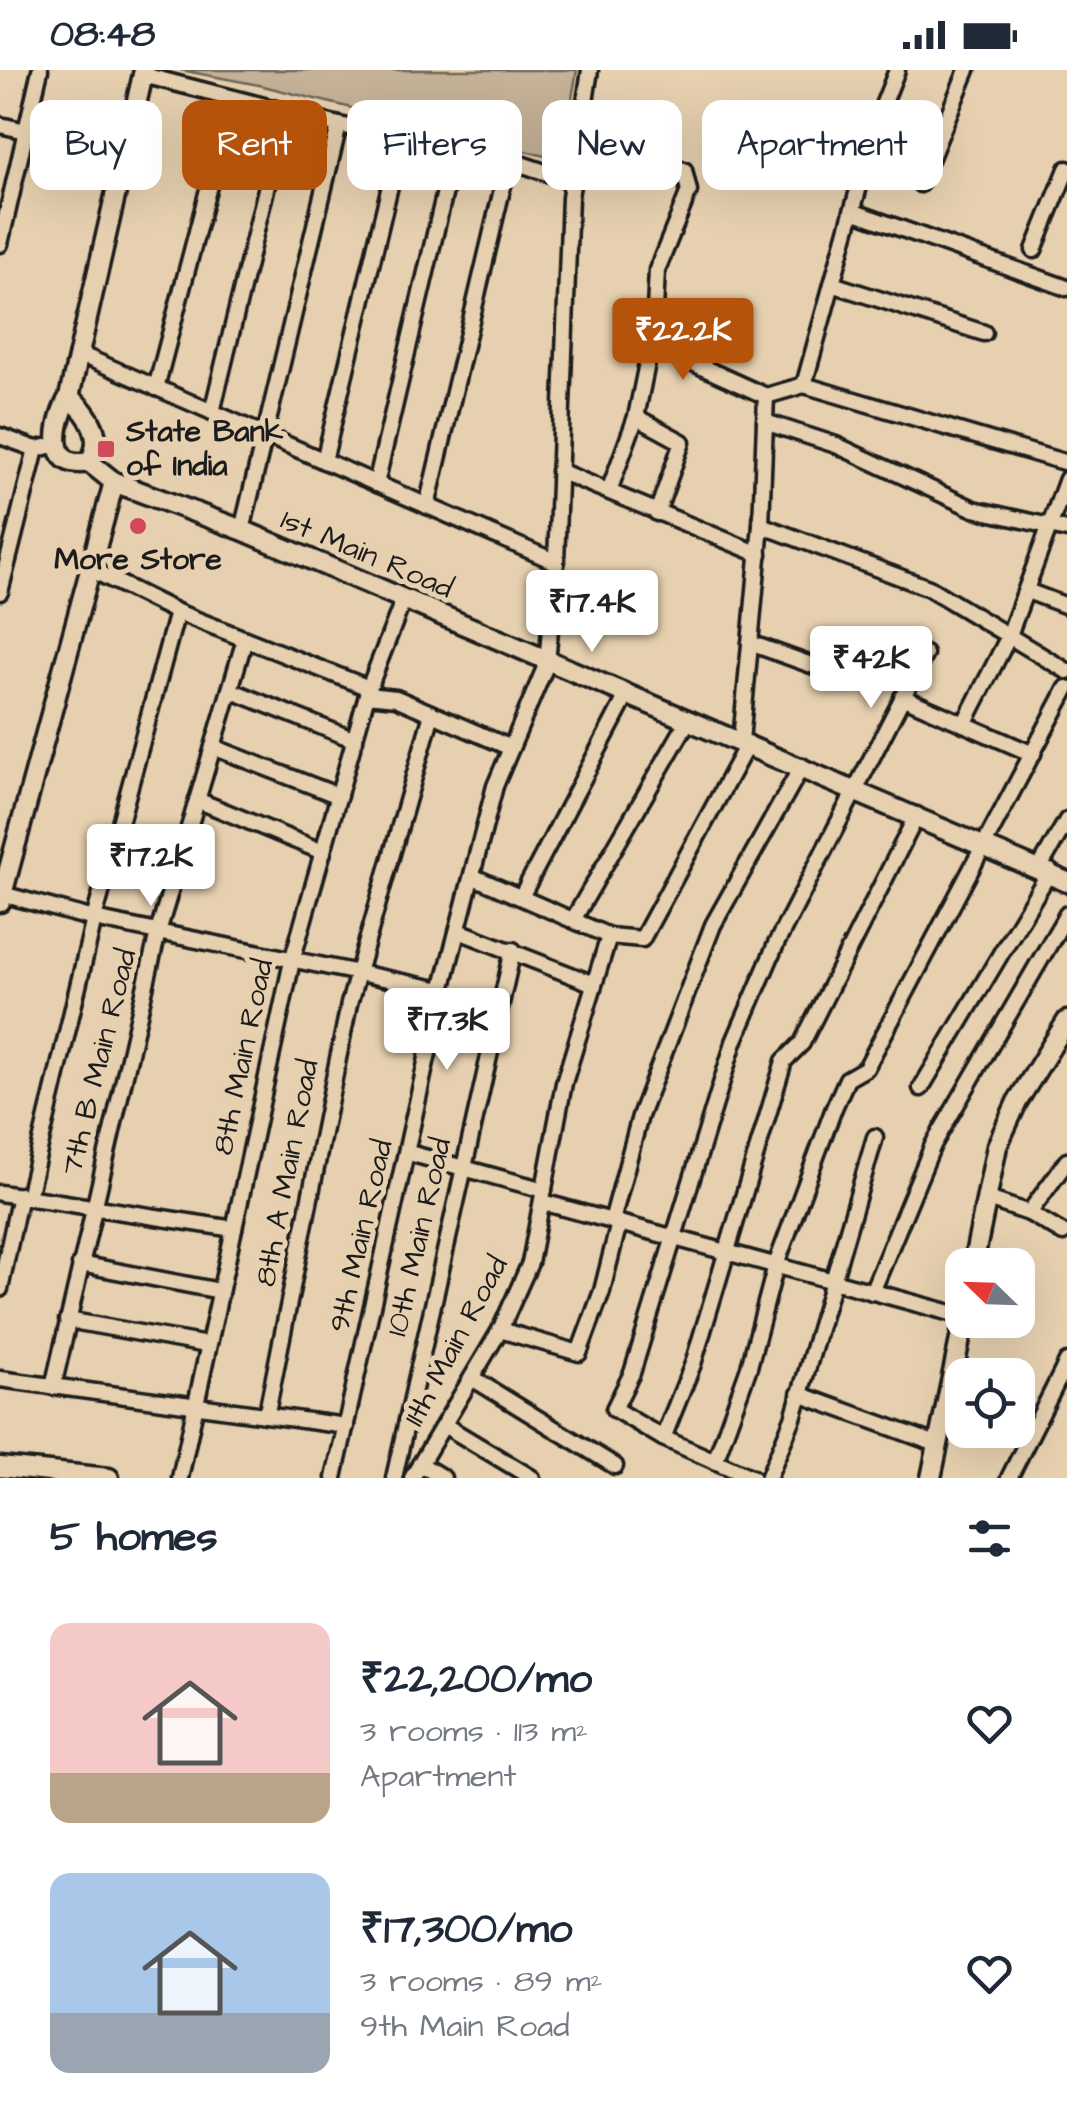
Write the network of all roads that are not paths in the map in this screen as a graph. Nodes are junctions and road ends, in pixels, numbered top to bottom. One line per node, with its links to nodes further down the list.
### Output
1 (40, 70): 14 (street)
2 (590, 70): 8 (street, 9th Main Road)
3 (896, 70): 22 (street)
4 (967, 70): 13 (street)
5 (144, 72): 6 (street); 29 (street)
6 (232, 98): 7 (street); 31 (street)
7 (240, 100)
8 (585, 100)
9 (327, 122): 11 (street)
10 (0, 125): 14 (street)
11 (339, 125): 12 (street); 38 (street)
12 (347, 127)
13 (943, 128)
14 (26, 130): 23 (street)
15 (1067, 168): 24 (street)
16 (682, 169): 27 (street)
17 (266, 190): 34 (street)
18 (389, 190): 41 (street)
19 (445, 190): 47 (street)
20 (502, 190): 49 (street)
21 (572, 190): 44 (street, 9th Main Road)
22 (852, 211): 25 (street); 26 (street)
23 (0, 244)
24 (1034, 250)
25 (832, 284): 28 (street); 30 (street)
26 (1067, 288)
27 (654, 330): 32 (street); 35 (street)
28 (984, 333)
29 (77, 353): 31 (street); 33 (street)
30 (804, 385): 32 (street); 43 (street)
31 (156, 388): 34 (street)
32 (766, 396): 36 (street)
33 (69, 397): 39 (street); 42 (street)
34 (212, 412): 38 (street)
35 (636, 417): 48 (street); 50 (street)
36 (765, 422): 51 (street); 52 (street)
37 (0, 436): 40 (street)
38 (267, 436): 41 (street); 53 (street)
39 (55, 445): 40 (street); 42 (street, 1st Main Road)
40 (36, 450): 58 (street)
41 (324, 461): 47 (street)
42 (88, 462): 46 (street, 1st Main Road)
43 (1067, 464)
44 (559, 471): 48 (street); 55 (street, 9th Main Road)
45 (1067, 480): 52 (street)
46 (114, 482): 53 (street, 1st Main Road); 56 (street)
47 (376, 484): 49 (street)
48 (608, 492): 50 (street)
49 (426, 506): 55 (street)
50 (657, 513): 54 (street)
51 (761, 526): 54 (street); 62 (street)
52 (1060, 528): 57 (street)
53 (242, 530): 59 (street, 1st Main Road)
54 (759, 554): 64 (street)
55 (556, 562): 66 (street, 9th Main Road)
56 (90, 569): 61 (street); 94 (street)
57 (1027, 591): 60 (street); 62 (street)
58 (0, 592)
59 (404, 598): 66 (street, 1st Main Road); 71 (street, 8th Main Road)
60 (1067, 606)
61 (177, 612): 63 (street); 96 (street)
62 (1008, 638): 67 (street); 76 (street)
63 (245, 639): 70 (street, 7th B Main Road); 71 (street)
64 (750, 643): 68 (street); 78 (street)
65 (924, 654): 73 (street)
66 (546, 664): 72 (street, 1st Main Road); 80 (street, 9th Main Road)
67 (1067, 670)
68 (859, 682)
69 (1067, 688): 81 (street)
70 (230, 690): 77 (street); 79 (street, 7th B Main Road)
71 (368, 691): 74 (street); 77 (street, 8th Main Road)
72 (628, 693): 75 (street, 1st Main Road); 93 (street)
73 (902, 697): 76 (street); 83 (street)
74 (432, 714): 80 (street); 103 (street, 8th A Main Road)
75 (689, 718): 78 (street, 1st Main Road); 97 (street)
76 (964, 724): 81 (street)
77 (355, 740): 84 (street, 8th Main Road)
78 (745, 742): 82 (street, 1st Main Road); 100 (street)
79 (213, 747): 84 (street); 85 (street, 7th B Main Road)
80 (511, 748): 91 (street, 9th Main Road)
81 (1032, 754): 88 (street)
82 (802, 766): 83 (street, 1st Main Road); 118 (street)
83 (856, 788): 86 (street, 1st Main Road); 121 (street)
84 (339, 796): 89 (street, 8th Main Road)
85 (197, 800): 89 (street); 99 (street, 7th B Main Road)
86 (917, 815): 88 (street, 1st Main Road); 123 (street)
87 (1067, 820): 90 (street)
88 (986, 844): 90 (street, 1st Main Road); 125 (street)
89 (322, 852): 102 (street, 8th Main Road)
90 (1045, 869): 92 (street, 1st Main Road); 107 (street)
91 (474, 877): 93 (street); 98 (street, 9th Main Road)
92 (1067, 882)
93 (521, 897): 97 (street)
94 (1, 898): 96 (street)
95 (1067, 914): 129 (street)
96 (94, 919): 99 (street); 113 (street)
97 (573, 920): 100 (street)
98 (459, 931): 101 (street); 105 (street, 9th Main Road)
99 (158, 932): 102 (street); 116 (street, 7th B Main Road)
100 (608, 936): 104 (street, 11th Main Road)
101 (514, 950): 104 (street); 111 (street, 10th Main Road)
102 (292, 961): 103 (street); 119 (street, 8th Main Road)
103 (357, 974): 105 (street); 141 (street, 8th A Main Road)
104 (594, 984): 114 (street, 11th Main Road)
105 (442, 990): 109 (street, 9th Main Road)
106 (1067, 1022): 115 (street)
107 (921, 1088)
108 (875, 1138): 126 (street)
109 (409, 1152): 111 (street); 143 (street, 9th Main Road)
110 (1067, 1161): 117 (street)
111 (463, 1168): 114 (street); 154 (street, 10th Main Road)
112 (0, 1193): 113 (street)
113 (24, 1196): 116 (street); 127 (street)
114 (543, 1196): 118 (street); 132 (street, 11th Main Road)
115 (985, 1198): 117 (street); 122 (street)
116 (92, 1206): 119 (street); 124 (street, 7th B Main Road)
117 (1029, 1213): 120 (street)
118 (615, 1222): 121 (street); 132 (street)
119 (234, 1229): 128 (street, 8th Main Road)
120 (1063, 1233)
121 (674, 1238): 123 (street); 144 (street)
122 (976, 1248)
123 (724, 1251): 125 (street); 144 (street)
124 (80, 1264): 128 (street); 131 (street, 7th B Main Road)
125 (776, 1266): 126 (street); 146 (street)
126 (830, 1280): 129 (street); 139 (street)
127 (0, 1289)
128 (220, 1291): 134 (street, 8th Main Road)
129 (872, 1292): 130 (street)
130 (945, 1313)
131 (68, 1320): 134 (street); 138 (street, 7th B Main Road)
132 (500, 1330): 137 (street, 11th Main Road)
133 (959, 1338): 145 (street)
134 (207, 1345): 140 (street, 8th Main Road)
135 (1067, 1362): 160 (street)
136 (0, 1378): 138 (street)
137 (472, 1378): 142 (street, 11th Main Road); 148 (street)
138 (53, 1387): 140 (street)
139 (800, 1394): 145 (street); 159 (street)
140 (193, 1405): 141 (street); 152 (street, 8th Main Road)
141 (267, 1412): 143 (street)
142 (444, 1425): 147 (street, 11th Main Road); 157 (street)
143 (346, 1426): 153 (street, 9th Main Road)
144 (662, 1438): 146 (street)
145 (940, 1445): 150 (street)
146 (715, 1462): 158 (street)
147 (420, 1464): 155 (street, 11th Main Road); 156 (street)
148 (614, 1466)
149 (0, 1467): 151 (street)
150 (936, 1477)
151 (109, 1478)
152 (180, 1478)
153 (334, 1478)
154 (394, 1478)
155 (412, 1478)
156 (443, 1478)
157 (532, 1478)
158 (753, 1478)
159 (768, 1478)
160 (1009, 1478)

